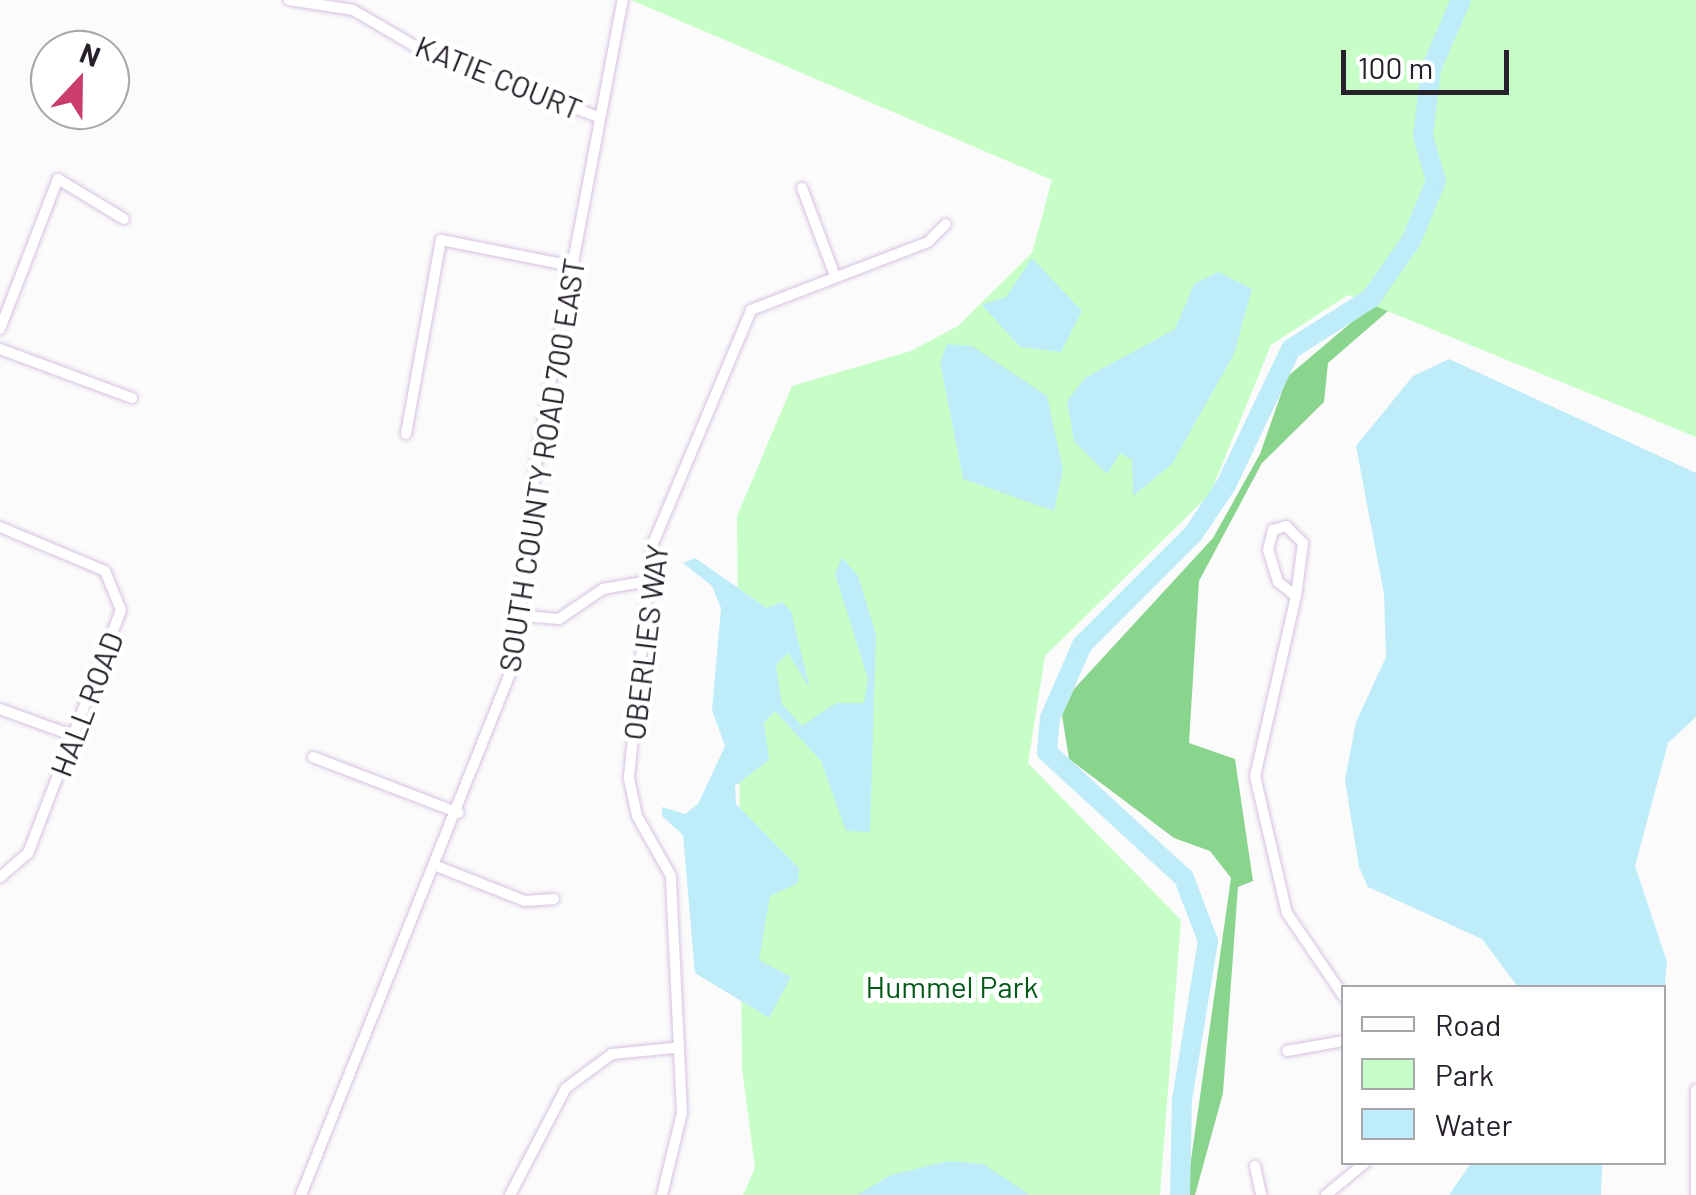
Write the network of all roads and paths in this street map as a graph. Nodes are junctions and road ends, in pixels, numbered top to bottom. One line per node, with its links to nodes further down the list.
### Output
1 (289, 0): 3 (street, KATIE COURT)
2 (622, 0): 3 (street, SOUTH COUNTY ROAD 700 EAST)
3 (598, 117): 7 (street, SOUTH COUNTY ROAD 700 EAST)
4 (802, 188): 8 (street)
5 (124, 220): 9 (street)
6 (946, 224): 8 (street, OBERLIES WAY)
7 (572, 266): 12 (street); 16 (street, SOUTH COUNTY ROAD 700 EAST)
8 (835, 276): 14 (street, OBERLIES WAY)
9 (0, 329)
10 (0, 348): 11 (street)
11 (132, 398)
12 (406, 434)
13 (0, 527): 18 (street, HALL ROAD)
14 (648, 581): 16 (street); 26 (street, OBERLIES WAY)
15 (1296, 596): 15 (street); 24 (street)
16 (524, 616): 20 (street, SOUTH COUNTY ROAD 700 EAST)
17 (0, 709): 18 (street)
18 (74, 736): 22 (street, HALL ROAD)
19 (312, 757): 20 (street)
20 (459, 813): 21 (street, SOUTH COUNTY ROAD 700 EAST)
21 (439, 868): 23 (street); 31 (street, SOUTH COUNTY ROAD 700 EAST)
22 (0, 877)
23 (554, 900)
24 (1341, 993)
25 (1341, 1041): 27 (street)
26 (674, 1048): 32 (street); 33 (street, OBERLIES WAY)
27 (1287, 1050)
28 (1696, 1090): 36 (street)
29 (1362, 1165): 35 (street)
30 (1255, 1166): 34 (street)
31 (301, 1195)
32 (510, 1195)
33 (662, 1195)
34 (1261, 1195)
35 (1326, 1195)
36 (1696, 1195)

